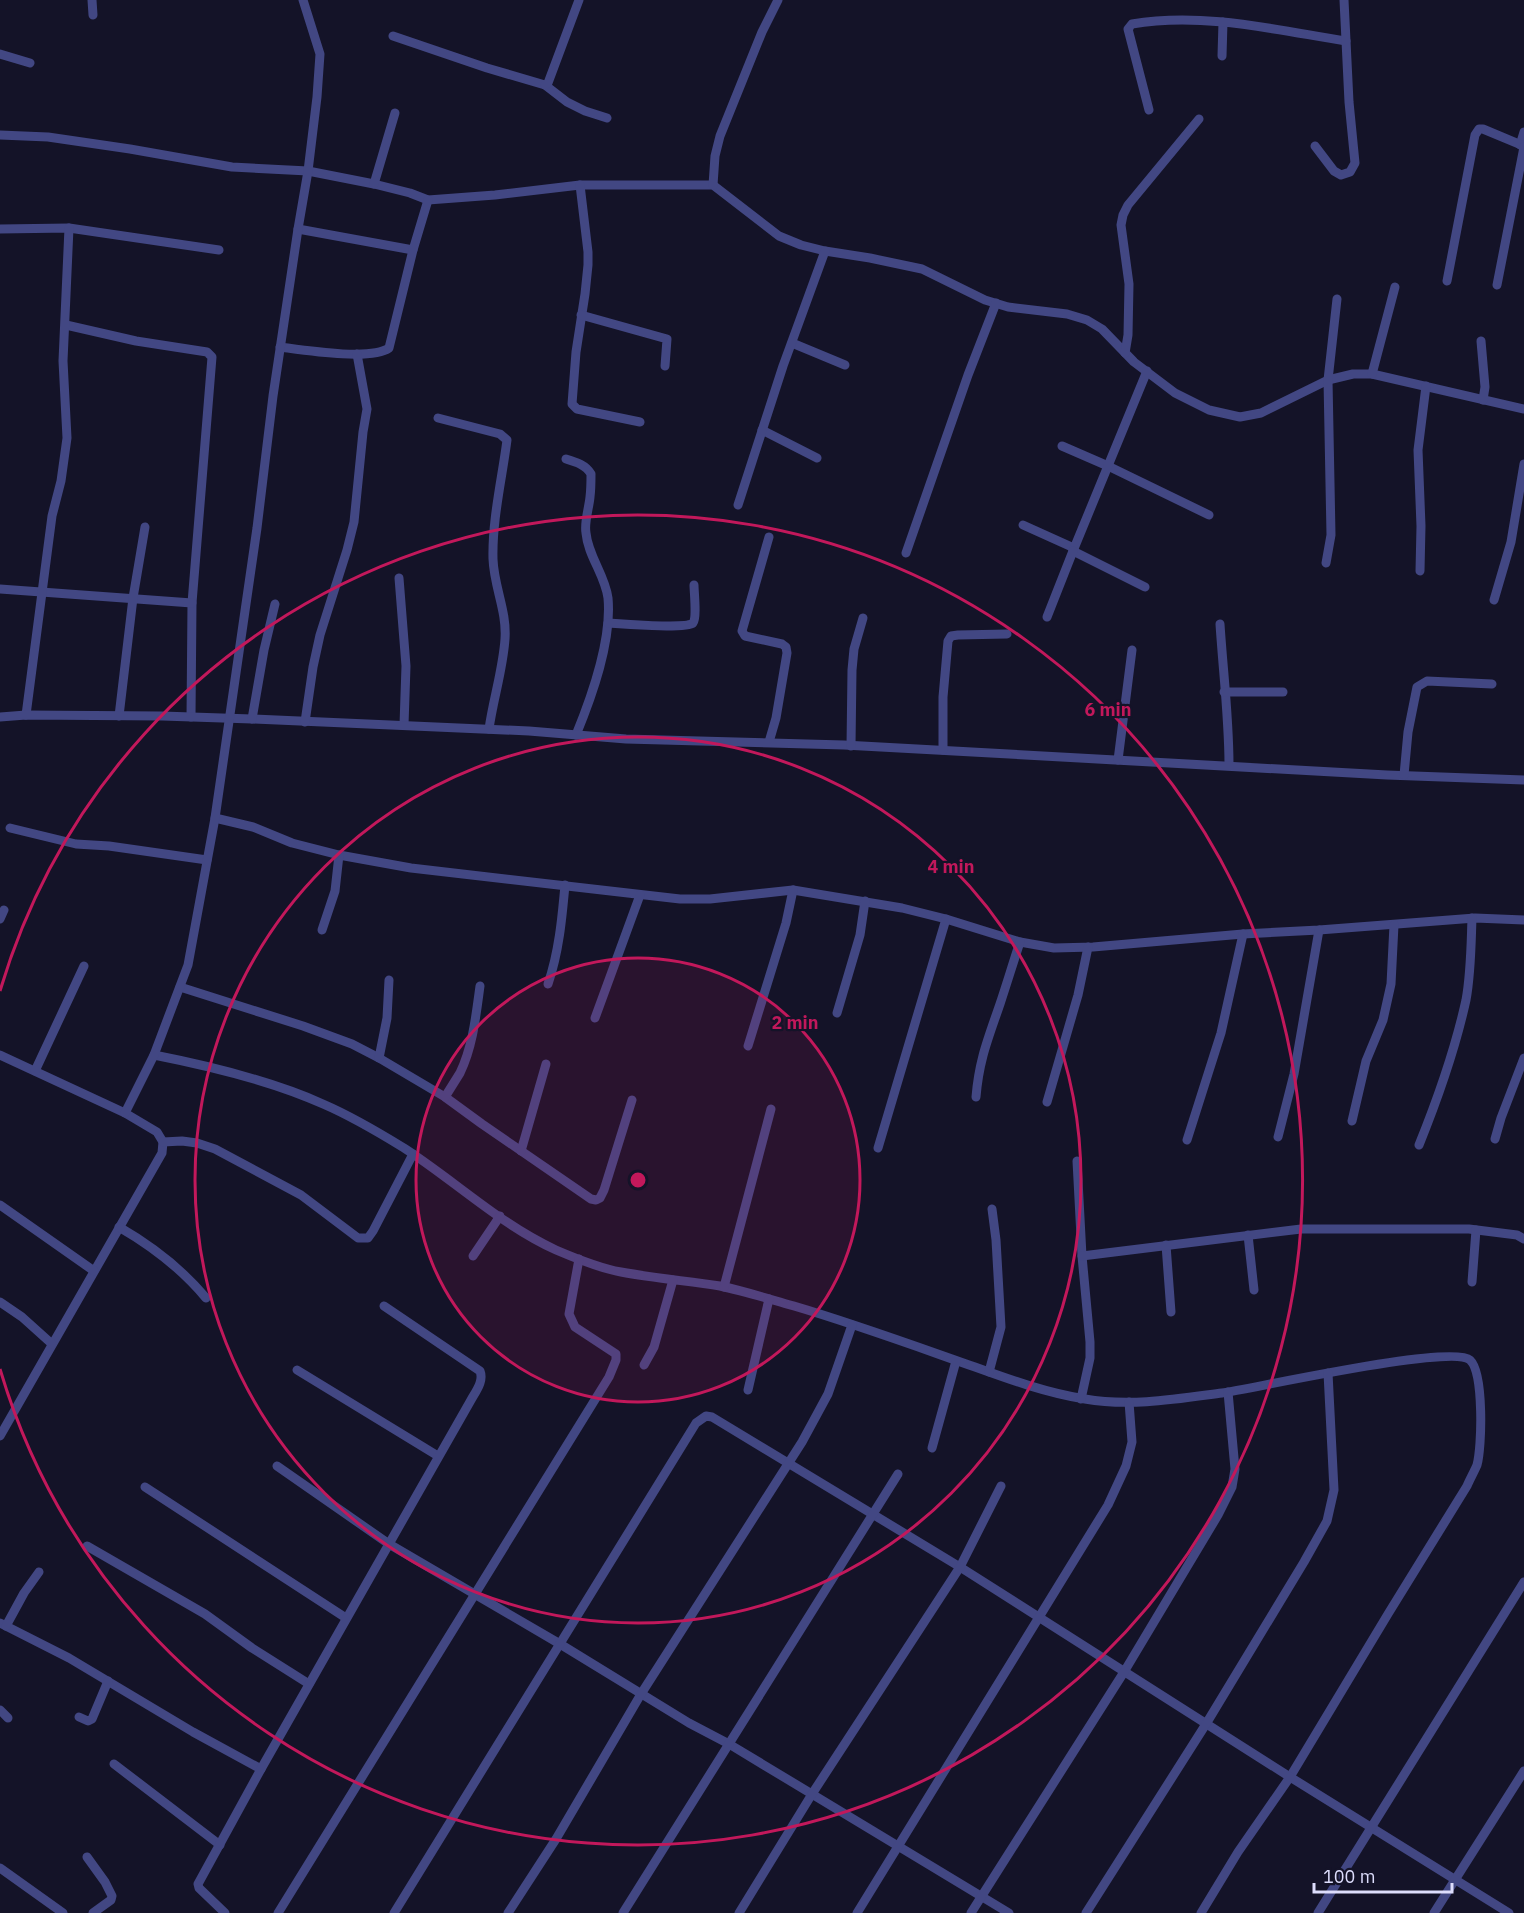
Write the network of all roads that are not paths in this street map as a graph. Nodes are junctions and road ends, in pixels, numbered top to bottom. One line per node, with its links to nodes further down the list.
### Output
1 (92, 0): 6 (street)
2 (303, 0): 22 (street)
3 (579, 0): 13 (street)
4 (778, 0): 25 (street)
5 (1344, 0): 9 (street)
6 (93, 15)
7 (1223, 22): 9 (street); 11 (street); 14 (street)
8 (393, 36): 13 (street)
9 (1346, 41): 20 (street)
10 (0, 54): 12 (street)
11 (1222, 56)
12 (30, 63)
13 (545, 85): 16 (street)
14 (1149, 110)
15 (395, 112): 23 (street)
16 (607, 118)
17 (1199, 119): 43 (street)
18 (1524, 132): 21 (street)
19 (0, 135): 22 (street)
20 (1315, 146)
21 (1523, 146): 33 (street); 34 (street)
22 (308, 171): 23 (street); 29 (street)
23 (374, 184): 26 (street)
24 (580, 185): 25 (street); 26 (street); 38 (street)
25 (713, 185): 32 (street)
26 (428, 200): 31 (street)
27 (69, 228): 28 (street); 30 (street); 39 (street)
28 (0, 229)
29 (298, 229): 31 (street); 42 (street)
30 (219, 250)
31 (413, 250): 44 (street)
32 (825, 251): 37 (street); 41 (street)
33 (1447, 282)
34 (1497, 285)
35 (1395, 287): 48 (street)
36 (1337, 299): 49 (street)
37 (996, 303): 43 (street); 67 (street)
38 (581, 315): 46 (street); 54 (street)
39 (66, 326): 74 (street); 77 (street)
40 (1480, 341): 51 (street)
41 (792, 343): 45 (street); 55 (street)
42 (280, 347): 44 (street); 92 (street)
43 (1125, 352): 47 (street)
44 (357, 354): 94 (street)
45 (845, 365)
46 (665, 366)
47 (1147, 371): 49 (street); 60 (street)
48 (1371, 374): 49 (street); 50 (street)
49 (1328, 380): 68 (street)
50 (1426, 386): 51 (street); 69 (street)
51 (1483, 400): 52 (street)
52 (1524, 409)
53 (438, 418): 96 (street)
54 (639, 422)
55 (762, 430): 57 (street); 61 (street)
56 (1062, 446): 60 (street)
57 (817, 458)
58 (566, 459): 81 (street)
59 (1524, 464): 76 (street)
60 (1108, 466): 62 (street); 66 (street)
61 (738, 505)
62 (1209, 515)
63 (1023, 525): 66 (street)
64 (146, 527): 75 (street)
65 (769, 537): 98 (street)
66 (1074, 549): 72 (street); 79 (street)
67 (906, 554)
68 (1326, 563)
69 (1420, 571)
70 (399, 578): 95 (street)
71 (694, 585): 81 (street)
72 (1145, 587)
73 (0, 589): 74 (street)
74 (42, 591): 75 (street); 88 (street)
75 (133, 597): 77 (street); 89 (street)
76 (1494, 600)
77 (192, 603): 91 (street)
78 (275, 604): 93 (street)
79 (1047, 617)
80 (863, 618): 99 (street)
81 (608, 623): 97 (street)
82 (1220, 624): 86 (street)
83 (1007, 634): 100 (street)
84 (1132, 650): 101 (street)
85 (1492, 684): 103 (street)
86 (1224, 692): 87 (street); 102 (street)
87 (1283, 692)
88 (26, 715): 89 (street); 90 (street)
89 (119, 716): 91 (street)
90 (0, 717)
91 (191, 717): 92 (street)
92 (228, 719): 93 (street); 105 (street)
93 (252, 719): 94 (street)
94 (305, 722): 95 (street)
95 (404, 725): 96 (street)
96 (489, 729): 97 (street)
97 (576, 735): 98 (street)
98 (769, 742): 99 (street)
99 (851, 746): 100 (street)
100 (943, 750): 101 (street)
101 (1118, 760): 102 (street)
102 (1229, 765): 103 (street)
103 (1404, 775): 104 (street)
104 (1524, 780)
105 (215, 818): 107 (street); 108 (street)
106 (10, 828): 108 (street)
107 (339, 855): 109 (street); 117 (street)
108 (207, 860): 126 (street)
109 (565, 885): 111 (street); 124 (street)
110 (793, 890): 111 (street); 112 (street); 129 (street)
111 (640, 895): 128 (street)
112 (865, 901): 114 (street); 127 (street)
113 (1473, 918): 115 (street); 116 (street); 147 (street)
114 (946, 919): 120 (street); 148 (street)
115 (1524, 920)
116 (1394, 925): 118 (street); 142 (street)
117 (322, 930)
118 (1319, 930): 119 (street); 143 (street)
119 (1243, 934): 121 (street); 145 (street)
120 (1020, 942): 121 (street); 137 (street)
121 (1088, 947): 139 (street)
122 (84, 966): 135 (street)
123 (389, 980): 132 (street)
124 (548, 984)
125 (480, 986): 136 (street)
126 (180, 987): 131 (street); 132 (street)
127 (837, 1013)
128 (595, 1018)
129 (748, 1046)
130 (0, 1054): 135 (street)
131 (154, 1055): 141 (street); 150 (street)
132 (380, 1058): 136 (street)
133 (1524, 1058): 144 (street)
134 (546, 1064): 149 (street)
135 (35, 1071): 141 (street)
136 (445, 1097): 149 (street)
137 (976, 1097)
138 (632, 1100): 149 (street)
139 (1047, 1102)
140 (771, 1109): 166 (street)
141 (125, 1113): 146 (street)
142 (1352, 1121)
143 (1278, 1137)
144 (1496, 1139)
145 (1187, 1140)
146 (163, 1142): 150 (street); 155 (street)
147 (1419, 1145)
148 (878, 1148)
149 (521, 1151)
150 (413, 1154): 154 (street)
151 (1077, 1161): 161 (street)
152 (0, 1204): 163 (street)
153 (992, 1209): 178 (street)
154 (500, 1216): 160 (street); 162 (street)
155 (119, 1227): 163 (street); 168 (street)
156 (1476, 1230): 157 (street); 158 (street); 165 (street)
157 (1248, 1235): 159 (street); 167 (street)
158 (1524, 1239)
159 (1166, 1245): 161 (street); 172 (street)
160 (473, 1256)
161 (1082, 1256): 182 (street)
162 (579, 1259): 164 (street); 198 (street)
163 (94, 1271): 174 (street)
164 (674, 1280): 166 (street); 176 (street)
165 (1472, 1282)
166 (724, 1287): 169 (street)
167 (1254, 1290)
168 (206, 1298)
169 (769, 1299): 173 (street); 180 (street)
170 (0, 1302): 174 (street)
171 (384, 1306): 186 (street)
172 (1171, 1312)
173 (852, 1324): 175 (street); 187 (street)
174 (52, 1344): 184 (street)
175 (956, 1360): 178 (street); 185 (street)
176 (644, 1365)
177 (297, 1370): 186 (street)
178 (989, 1372): 182 (street)
179 (1328, 1373): 181 (street); 210 (street); 215 (street)
180 (748, 1390)
181 (1228, 1392): 183 (street); 203 (street)
182 (1081, 1399): 183 (street)
183 (1129, 1402): 200 (street)
184 (0, 1437)
185 (932, 1448)
186 (438, 1456): 193 (street)
187 (788, 1462): 192 (street); 202 (street); 206 (street)
188 (277, 1466): 193 (street)
189 (898, 1474): 192 (street)
190 (1001, 1486): 195 (street)
191 (146, 1487): 199 (street)
192 (872, 1515): 195 (street); 211 (street)
193 (389, 1544): 198 (street); 199 (street)
194 (87, 1546): 205 (street)
195 (960, 1567): 200 (street); 216 (street)
196 (39, 1572): 201 (street)
197 (1524, 1582): 217 (street)
198 (476, 1594): 202 (street); 227 (street)
199 (346, 1618): 205 (street)
200 (1039, 1618): 203 (street); 219 (street)
201 (3, 1625): 204 (street)
202 (560, 1644): 206 (street); 228 (street)
203 (1124, 1672): 210 (street); 223 (street)
204 (108, 1682): 208 (street); 213 (street)
205 (309, 1684): 213 (street)
206 (641, 1694): 211 (street); 229 (street)
207 (0, 1710): 209 (street)
208 (79, 1717)
209 (8, 1718)
210 (1206, 1724): 215 (street); 235 (street)
211 (729, 1744): 216 (street); 230 (street)
212 (114, 1764): 218 (street)
213 (261, 1769): 218 (street)
214 (1524, 1771): 222 (street)
215 (1290, 1777): 217 (street); 236 (street)
216 (812, 1794): 219 (street); 231 (street)
217 (1371, 1826): 222 (street); 237 (street)
218 (220, 1845): 226 (street)
219 (897, 1846): 223 (street); 232 (street)
220 (87, 1857): 225 (street)
221 (0, 1868): 224 (street)
222 (1454, 1880): 238 (street); 239 (street)
223 (981, 1897): 233 (street); 234 (street)
224 (63, 1913)
225 (93, 1913)
226 (225, 1913)
227 (278, 1913)
228 (394, 1913)
229 (508, 1913)
230 (623, 1913)
231 (739, 1913)
232 (857, 1913)
233 (971, 1913)
234 (1009, 1913)
235 (1086, 1913)
236 (1201, 1913)
237 (1318, 1913)
238 (1434, 1913)
239 (1509, 1913)

